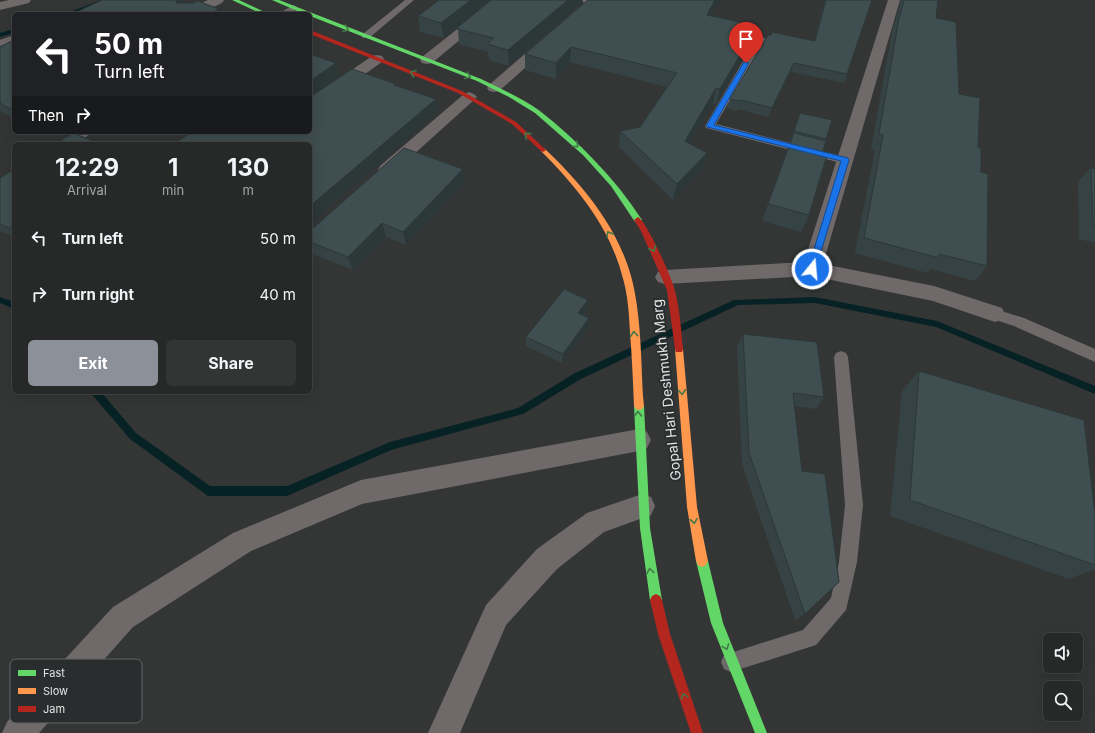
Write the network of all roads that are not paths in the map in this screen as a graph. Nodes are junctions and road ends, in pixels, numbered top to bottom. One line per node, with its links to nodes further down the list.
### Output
1 (25, 0): 9 (street)
2 (218, 0): 11 (street)
3 (235, 0): 12 (main road)
4 (275, 0): 10 (main road, Gopal Hari Deshmukh Marg)
5 (410, 0): 17 (lane)
6 (502, 0): 22 (street)
7 (588, 0): 23 (street)
8 (894, 0): 28 (street)
9 (0, 6)
10 (294, 8): 13 (lane); 14 (main road, Gopal Hari Deshmukh Marg)
11 (193, 12)
12 (262, 12)
13 (285, 12)
14 (305, 12)
15 (312, 15): 17 (main road, Gopal Hari Deshmukh Marg, one-way to 17)
16 (312, 33): 21 (main road, Gopal Hari Deshmukh Marg)
17 (366, 36): 22 (main road, Gopal Hari Deshmukh Marg)
18 (761, 38): 28 (lane)
19 (12, 39): 20 (lane)
20 (0, 43)
21 (377, 59): 24 (main road, Gopal Hari Deshmukh Marg, one-way to 21); 25 (street)
22 (427, 60): 23 (main road, Gopal Hari Deshmukh Marg, one-way to 23)
23 (494, 88): 31 (main road, Gopal Hari Deshmukh Marg, one-way to 31)
24 (469, 97): 29 (street); 35 (main road, Gopal Hari Deshmukh Marg, one-way to 24)
25 (312, 105)
26 (85, 134): 27 (lane)
27 (71, 142)
28 (845, 160): 30 (street)
29 (375, 179)
30 (812, 269): 31 (street); 32 (street)
31 (668, 284): 38 (main road, Gopal Hari Deshmukh Marg, one-way to 38)
32 (996, 314): 33 (lane)
33 (1095, 356)
34 (841, 357): 38 (lane)
35 (639, 440): 36 (main road, Gopal Hari Deshmukh Marg); 37 (street)
36 (642, 506): 41 (street); 42 (main road, Gopal Hari Deshmukh Marg, one-way to 36)
37 (85, 659)
38 (731, 662): 43 (main road, Gopal Hari Deshmukh Marg)
39 (27, 723): 40 (street)
40 (18, 733)
41 (444, 733)
42 (697, 733)
43 (760, 733)

